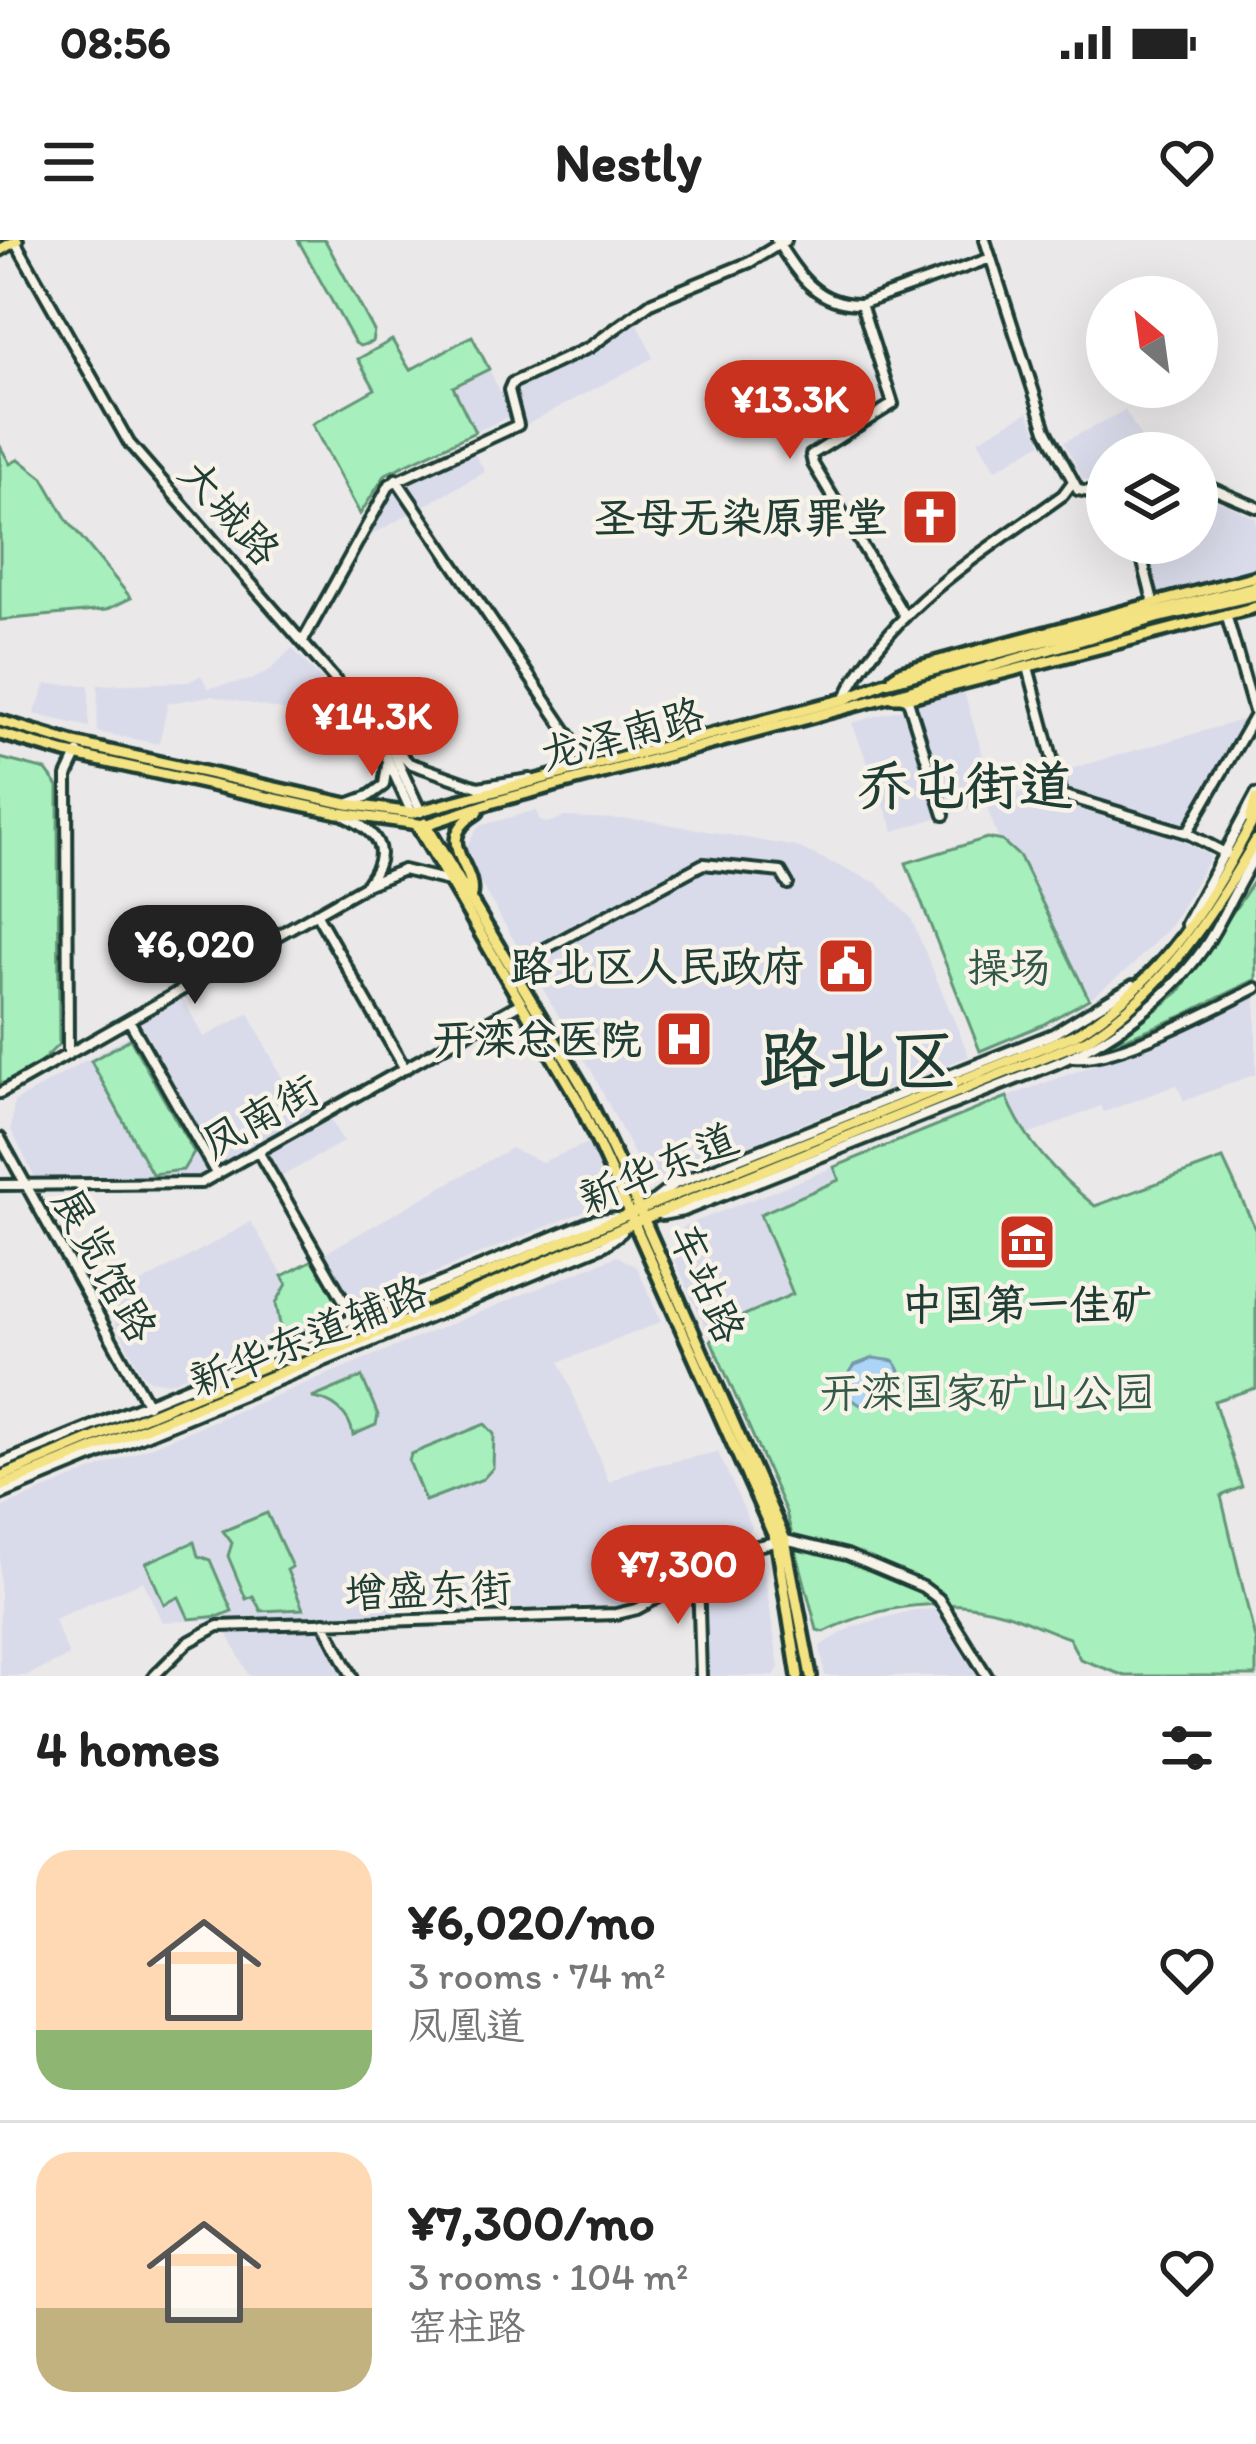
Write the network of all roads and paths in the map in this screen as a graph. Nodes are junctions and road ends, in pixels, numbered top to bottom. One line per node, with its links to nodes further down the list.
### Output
1 (985, 240): 4 (street)
2 (780, 242): 5 (street); 6 (street)
3 (8, 244): 18 (street, 大城路)
4 (991, 258): 5 (street); 7 (street)
5 (861, 304): 17 (street)
6 (396, 479): 18 (street); 28 (street)
7 (1072, 483): 8 (street); 17 (street)
8 (1086, 491)
9 (1218, 491): 10 (street)
10 (1256, 507)
11 (1143, 564): 14 (street)
12 (1256, 576): 14 (main road)
13 (1256, 590): 20 (main road, 龙泽南路); 21 (main road, 龙泽南路)
14 (1153, 601): 20 (main road)
15 (1256, 607): 16 (main road)
16 (1226, 614): 19 (main road); 37 (street)
17 (905, 617): 23 (street)
18 (304, 639): 26 (street, 大城路)
19 (1028, 667): 22 (main road); 37 (street)
20 (883, 683): 23 (main road, 龙泽南路)
21 (886, 697): 22 (main road); 31 (main road, 龙泽南路)
22 (907, 698): 35 (street)
23 (845, 699): 28 (main road, 龙泽南路)
24 (0, 722): 27 (main road, 龙泽南路)
25 (0, 734): 27 (main road, 龙泽南路)
26 (382, 738): 29 (street); 32 (street); 33 (street)
27 (81, 750): 32 (main road, 龙泽南路); 50 (street)
28 (590, 766): 29 (main road, 龙泽南路)
29 (543, 779): 33 (main road, 龙泽南路)
30 (1256, 797): 38 (main road); 39 (street)
31 (494, 802): 36 (main road, 龙泽南路); 44 (main road)
32 (343, 808): 33 (main road, 龙泽南路); 36 (main road, 龙泽南路); 42 (street)
33 (416, 813): 36 (main road, 车站路)
34 (1256, 814): 38 (main road, 新华东道)
35 (944, 815)
36 (421, 825): 41 (main road, 车站路); 44 (main road, 车站路)
37 (1187, 833): 39 (street)
38 (1253, 844): 39 (main road, 新华东道); 40 (street); 51 (main road, 新华东道)
39 (1229, 855): 59 (main road, 新华东道)
40 (1251, 873): 51 (street)
41 (451, 881): 42 (street); 48 (main road, 车站路)
42 (368, 884): 45 (street)
43 (788, 884): 46 (street)
44 (471, 895): 46 (main road, 车站路)
45 (316, 913): 49 (street); 52 (street)
46 (513, 966): 59 (main road, 车站路)
47 (1256, 988): 51 (street)
48 (523, 1003): 52 (street, 凤南街); 59 (main road, 车站路)
49 (129, 1019): 50 (street); 56 (street)
50 (68, 1054): 53 (street)
51 (1066, 1055): 59 (main road, 新华东道)
52 (405, 1069): 55 (street, 凤南街)
53 (0, 1093)
54 (0, 1138): 58 (street, 展览馆路)
55 (259, 1152): 56 (street, 凤南街); 60 (street)
56 (218, 1175): 58 (street, 凤南街)
57 (0, 1185): 58 (street, 凤南街)
58 (26, 1185): 61 (street, 展览馆路)
59 (637, 1217): 60 (street, 新华东道辅路); 61 (main road, 新华东道); 61 (street, 新华东道辅路); 65 (main road, 车站路)
60 (354, 1318): 61 (street, 新华东道辅路)
61 (153, 1418): 62 (street, 新华东道辅路); 63 (main road, 新华东道); 64 (main road, 新华东道)
62 (0, 1464)
63 (0, 1477)
64 (0, 1491)
65 (781, 1542): 66 (street, 增盛东街); 71 (main road, 车站路); 72 (main road, 车站路); 73 (street)
66 (698, 1576): 67 (street, 增盛东街); 70 (street)
67 (324, 1622): 68 (street, 增盛东街); 69 (street)
68 (154, 1676)
69 (352, 1676)
70 (701, 1676)
71 (798, 1676)
72 (812, 1676)
73 (987, 1676)

